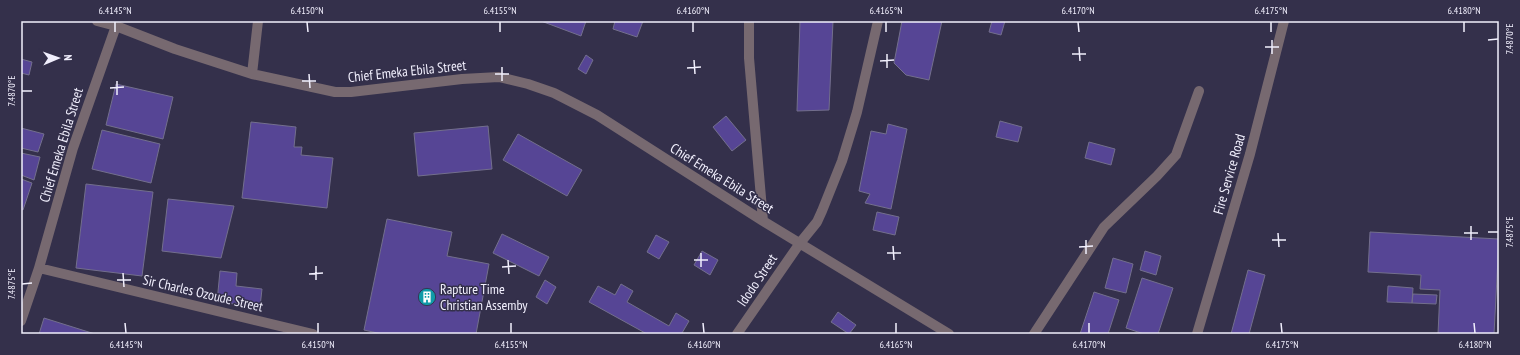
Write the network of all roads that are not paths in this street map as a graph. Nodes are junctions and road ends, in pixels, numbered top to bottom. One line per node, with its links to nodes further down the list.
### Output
1 (97, 21): 6 (street)
2 (258, 21): 7 (street)
3 (749, 21): 9 (street)
4 (878, 21): 10 (street, Idodo Street)
5 (1284, 21): 17 (street, Fire Service Road)
6 (116, 26): 7 (street, Chief Emeka Ebila Street); 11 (street, Chief Emeka Ebila Street)
7 (252, 74): 9 (street, Chief Emeka Ebila Street)
8 (1199, 91): 16 (street)
9 (763, 221): 10 (street, Chief Emeka Ebila Street)
10 (800, 243): 14 (street, Idodo Street); 15 (street, Chief Emeka Ebila Street)
11 (39, 268): 12 (street, Chief Emeka Ebila Street); 13 (street, Sir Charles Ozoude Street)
12 (21, 321)
13 (313, 334)
14 (737, 334)
15 (950, 334)
16 (1034, 334)
17 (1197, 334)

